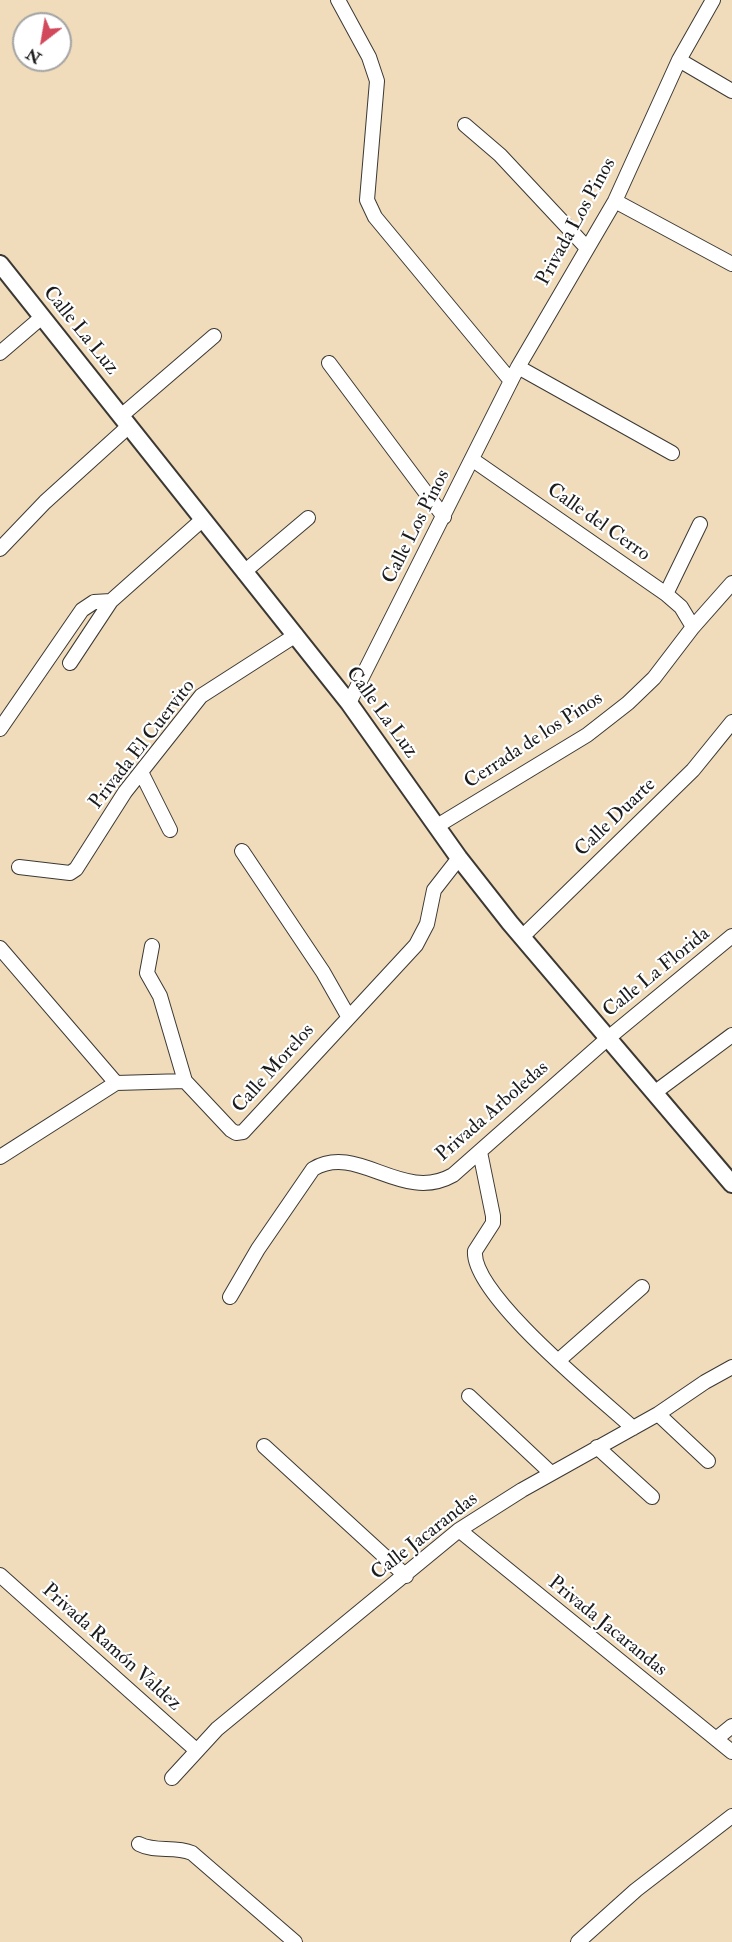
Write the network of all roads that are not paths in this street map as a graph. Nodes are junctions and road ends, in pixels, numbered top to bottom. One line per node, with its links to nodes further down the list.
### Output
1 (338, 0): 15 (street)
2 (713, 0): 3 (street, Privada Los Pinos)
3 (679, 60): 4 (street); 6 (street, Privada Los Pinos)
4 (732, 91)
5 (465, 125): 7 (street)
6 (615, 201): 7 (street, Privada Los Pinos); 9 (street)
7 (586, 248): 14 (street, Privada Los Pinos)
8 (0, 264): 10 (street, Calle La Luz)
9 (732, 264)
10 (42, 317): 12 (street); 16 (street, Calle La Luz)
11 (214, 336): 16 (street)
12 (0, 353)
13 (329, 363): 19 (street)
14 (518, 367): 15 (street, Calle Los Pinos); 17 (street)
15 (511, 381): 18 (street, Calle Los Pinos)
16 (125, 421): 21 (street, Calle La Luz); 23 (street)
17 (672, 453)
18 (473, 460): 19 (street, Calle Los Pinos); 26 (street, Calle del Cerro)
19 (444, 517): 31 (street, Calle Los Pinos)
20 (308, 518): 24 (street)
21 (202, 520): 24 (street, Calle La Luz); 27 (street)
22 (700, 524): 26 (street)
23 (0, 549)
24 (244, 572): 29 (street, Calle La Luz)
25 (732, 583): 28 (street, Cerrada de los Pinos)
26 (666, 594): 28 (street, Calle del Cerro)
27 (111, 601): 30 (street); 32 (street)
28 (693, 627): 35 (street, Cerrada de los Pinos)
29 (296, 635): 31 (street, Calle La Luz); 34 (street, Privada El Cuervito)
30 (70, 663)
31 (349, 703): 35 (street, Calle La Luz)
32 (0, 729)
33 (729, 732): 41 (street, Calle Duarte)
34 (142, 774): 36 (street); 39 (street, Privada El Cuervito)
35 (437, 826): 38 (street, Calle La Luz)
36 (170, 830)
37 (242, 851): 44 (street)
38 (459, 858): 41 (street, Calle La Luz); 44 (street, Calle Morelos)
39 (19, 867)
40 (732, 936): 46 (street, Calle La Florida)
41 (522, 937): 46 (street, Calle La Luz)
42 (152, 946): 47 (street)
43 (0, 948): 48 (street)
44 (348, 1016): 47 (street, Calle Morelos)
45 (732, 1035): 49 (street)
46 (607, 1039): 49 (street, Calle La Luz); 50 (street, Privada Arboledas)
47 (185, 1081): 48 (street)
48 (116, 1083): 51 (street)
49 (654, 1094): 52 (street, Calle La Luz)
50 (480, 1152): 54 (street, Privada Arboledas); 55 (street)
51 (0, 1157)
52 (730, 1178)
53 (642, 1287): 55 (street)
54 (230, 1298)
55 (559, 1360): 59 (street)
56 (732, 1366): 58 (street, Calle Jacarandas)
57 (469, 1396): 63 (street)
58 (658, 1414): 59 (street, Calle Jacarandas); 62 (street)
59 (633, 1428): 61 (street, Calle Jacarandas)
60 (264, 1446): 67 (street)
61 (597, 1447): 63 (street, Calle Jacarandas); 64 (street)
62 (708, 1461)
63 (551, 1473): 65 (street, Calle Jacarandas)
64 (652, 1497)
65 (459, 1530): 67 (street, Calle Jacarandas); 69 (street, Privada Jacarandas)
66 (0, 1575): 70 (street, Privada Ramón Valdez)
67 (406, 1576): 70 (street, Calle Jacarandas)
68 (732, 1726): 69 (street)
69 (716, 1739): 71 (street, Privada Jacarandas)
70 (196, 1750): 72 (street, Calle Jacarandas)
71 (732, 1752)
72 (172, 1778)
73 (732, 1816): 76 (street)
74 (139, 1844): 75 (street)
75 (295, 1942)
76 (578, 1942)

